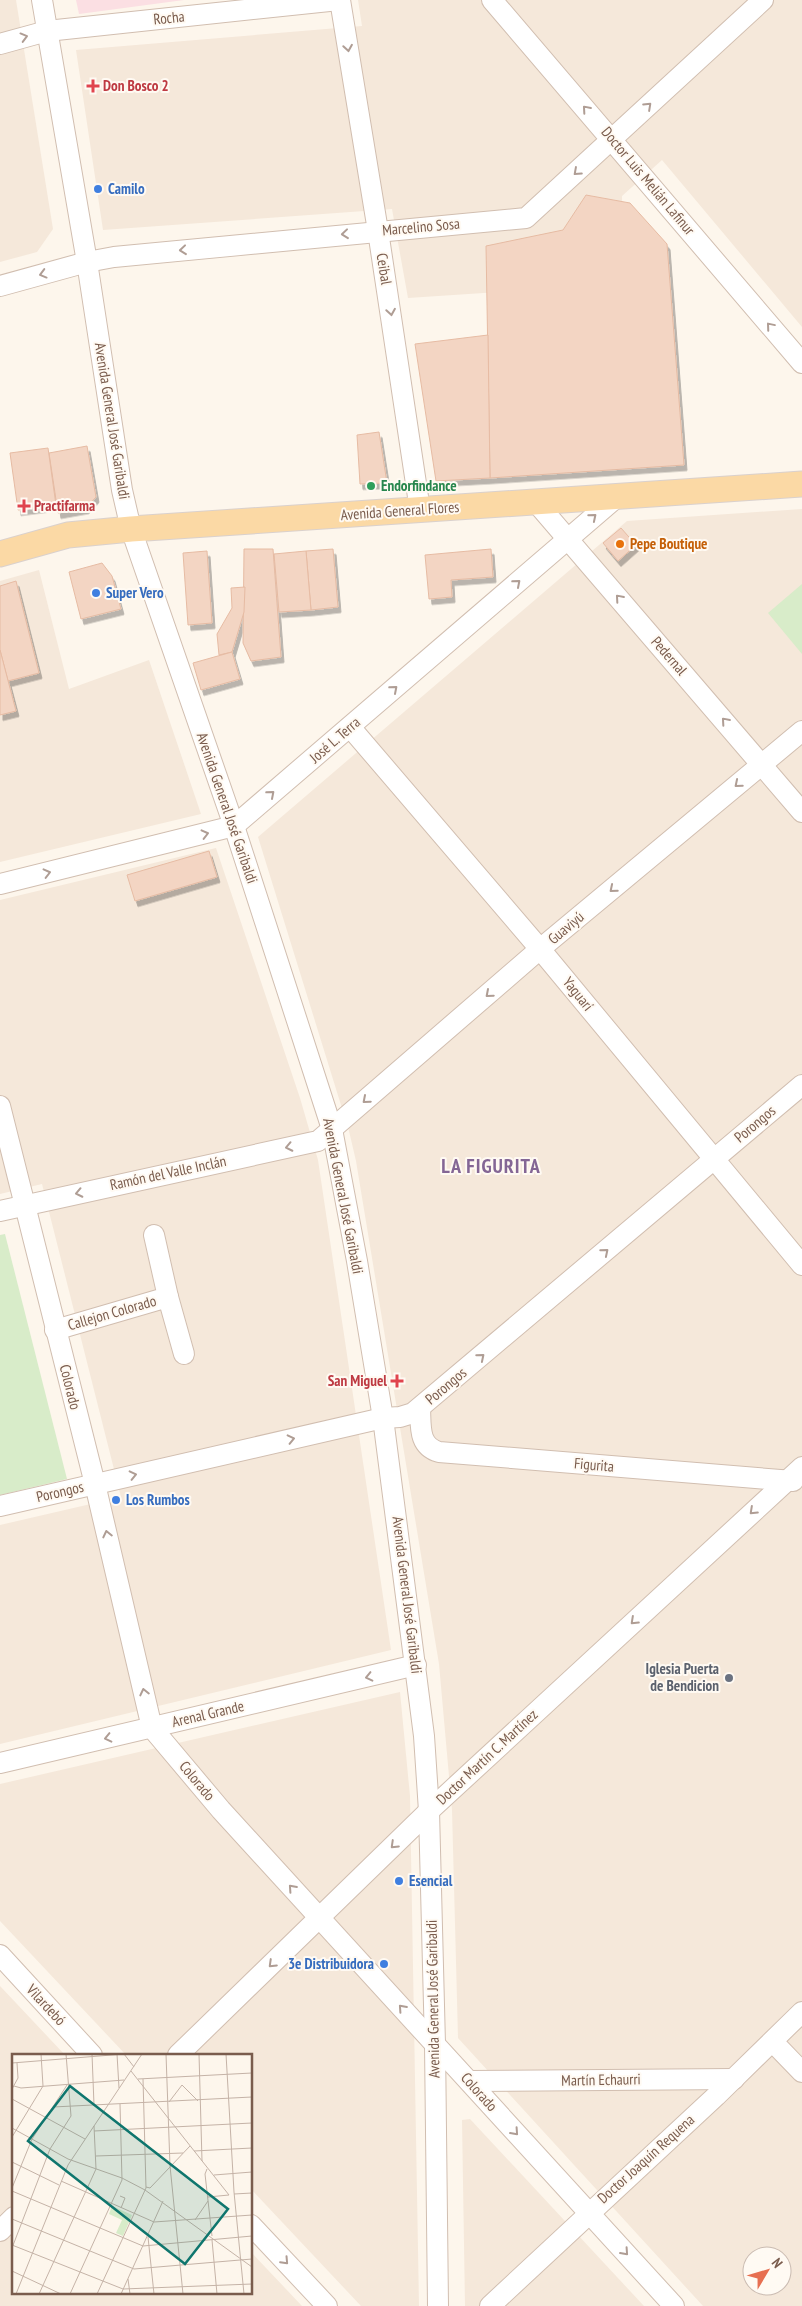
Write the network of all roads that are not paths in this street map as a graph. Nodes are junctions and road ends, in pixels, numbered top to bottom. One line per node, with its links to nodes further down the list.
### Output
1 (42, 0): 5 (street, Avenida General José Garibaldi)
2 (340, 0): 5 (street, Rocha); 8 (street, Ceibal, one-way to 8)
3 (492, 0): 7 (street, Doctor Luis Melián Lafinur, one-way to 3)
4 (763, 0): 7 (street, Marcelino Sosa, one-way to 4)
5 (48, 31): 6 (street, Rocha, one-way to 5); 9 (street, Avenida General José Garibaldi)
6 (0, 44)
7 (613, 139): 8 (street, Marcelino Sosa, one-way to 8); 11 (street, Doctor Luis Melián Lafinur, one-way to 7)
8 (378, 231): 9 (street, Marcelino Sosa, one-way to 9); 15 (street, Ceibal, one-way to 15)
9 (87, 262): 10 (street, Marcelino Sosa, one-way to 10); 16 (street, Avenida General José Garibaldi)
10 (0, 286)
11 (798, 351)
12 (802, 484): 13 (main road, Avenida General Flores)
13 (618, 496): 14 (main road, Avenida General Flores); 17 (street, José L. Terra, one-way to 13)
14 (535, 502): 15 (main road, Avenida General Flores); 17 (street, Pedernal)
15 (420, 510): 16 (main road, Avenida General Flores)
16 (131, 529): 18 (main road, Avenida General Flores); 23 (street, Avenida General José Garibaldi)
17 (568, 538): 19 (street, José L. Terra, one-way to 17); 21 (street, Pedernal, one-way to 17)
18 (0, 554)
19 (350, 727): 23 (street, José L. Terra, one-way to 19); 25 (street, Yaguarí)
20 (802, 731): 21 (street, Guaviyú)
21 (762, 764): 22 (street, Pedernal); 25 (street, Guaviyú, one-way to 25)
22 (802, 812)
23 (234, 826): 24 (street, José L. Terra, one-way to 23); 28 (street, Avenida General José Garibaldi)
24 (0, 884)
25 (540, 949): 28 (street, Guaviyú, one-way to 28); 29 (street, Yaguarí)
26 (802, 1085): 29 (street, Porongos)
27 (0, 1106): 30 (street, Colorado)
28 (332, 1129): 30 (street, Ramón del Valle Inclán, one-way to 30); 38 (street, Avenida General José Garibaldi)
29 (714, 1159): 33 (street, Yaguarí); 37 (street, Porongos, one-way to 29)
30 (26, 1204): 31 (street, Ramón del Valle Inclán); 35 (street, Colorado)
31 (0, 1211)
32 (154, 1235): 34 (street, Callejon Colorado)
33 (802, 1265)
34 (168, 1297): 35 (street, Callejon Colorado); 36 (street, Callejon Colorado)
35 (55, 1330): 41 (street, Colorado)
36 (184, 1354)
37 (420, 1408): 38 (street, Porongos); 40 (street, Figurita)
38 (383, 1418): 41 (street, Porongos, one-way to 38); 43 (street, Avenida General José Garibaldi)
39 (802, 1467): 40 (street, Doctor Martín C. Martínez)
40 (794, 1482): 46 (street, Doctor Martín C. Martínez, one-way to 46)
41 (95, 1484): 42 (street, Porongos); 44 (street, Colorado, one-way to 41)
42 (0, 1506)
43 (416, 1665): 44 (street, Arenal Grande, one-way to 44); 46 (street, Avenida General José Garibaldi)
44 (152, 1728): 45 (street, Arenal Grande, one-way to 45); 47 (street, Colorado, one-way to 44)
45 (0, 1763)
46 (429, 1811): 47 (street, Doctor Martín C. Martínez, one-way to 47); 51 (street, Avenida General José Garibaldi)
47 (319, 1918): 51 (street, Colorado, one-way to 47); 53 (street, Doctor Martín C. Martínez, one-way to 53)
48 (0, 1955): 52 (street, Vilardebó)
49 (802, 2012): 50 (street, Doctor Joaquín Requena)
50 (773, 2042): 54 (street); 55 (street, Doctor Joaquín Requena)
51 (435, 2044): 56 (street, Colorado); 62 (street, Avenida General José Garibaldi)
52 (91, 2054)
53 (179, 2054)
54 (802, 2072)
55 (734, 2079): 56 (street, Martín Echaurri); 57 (street, Doctor Joaquín Requena)
56 (468, 2081): 57 (street, Colorado, one-way to 57)
57 (589, 2212): 63 (street, Doctor Joaquín Requena); 64 (street, Colorado, one-way to 64)
58 (12, 2219): 60 (street)
59 (252, 2226): 61 (street, one-way to 61)
60 (0, 2231)
61 (327, 2306)
62 (438, 2306)
63 (490, 2306)
64 (674, 2306)

